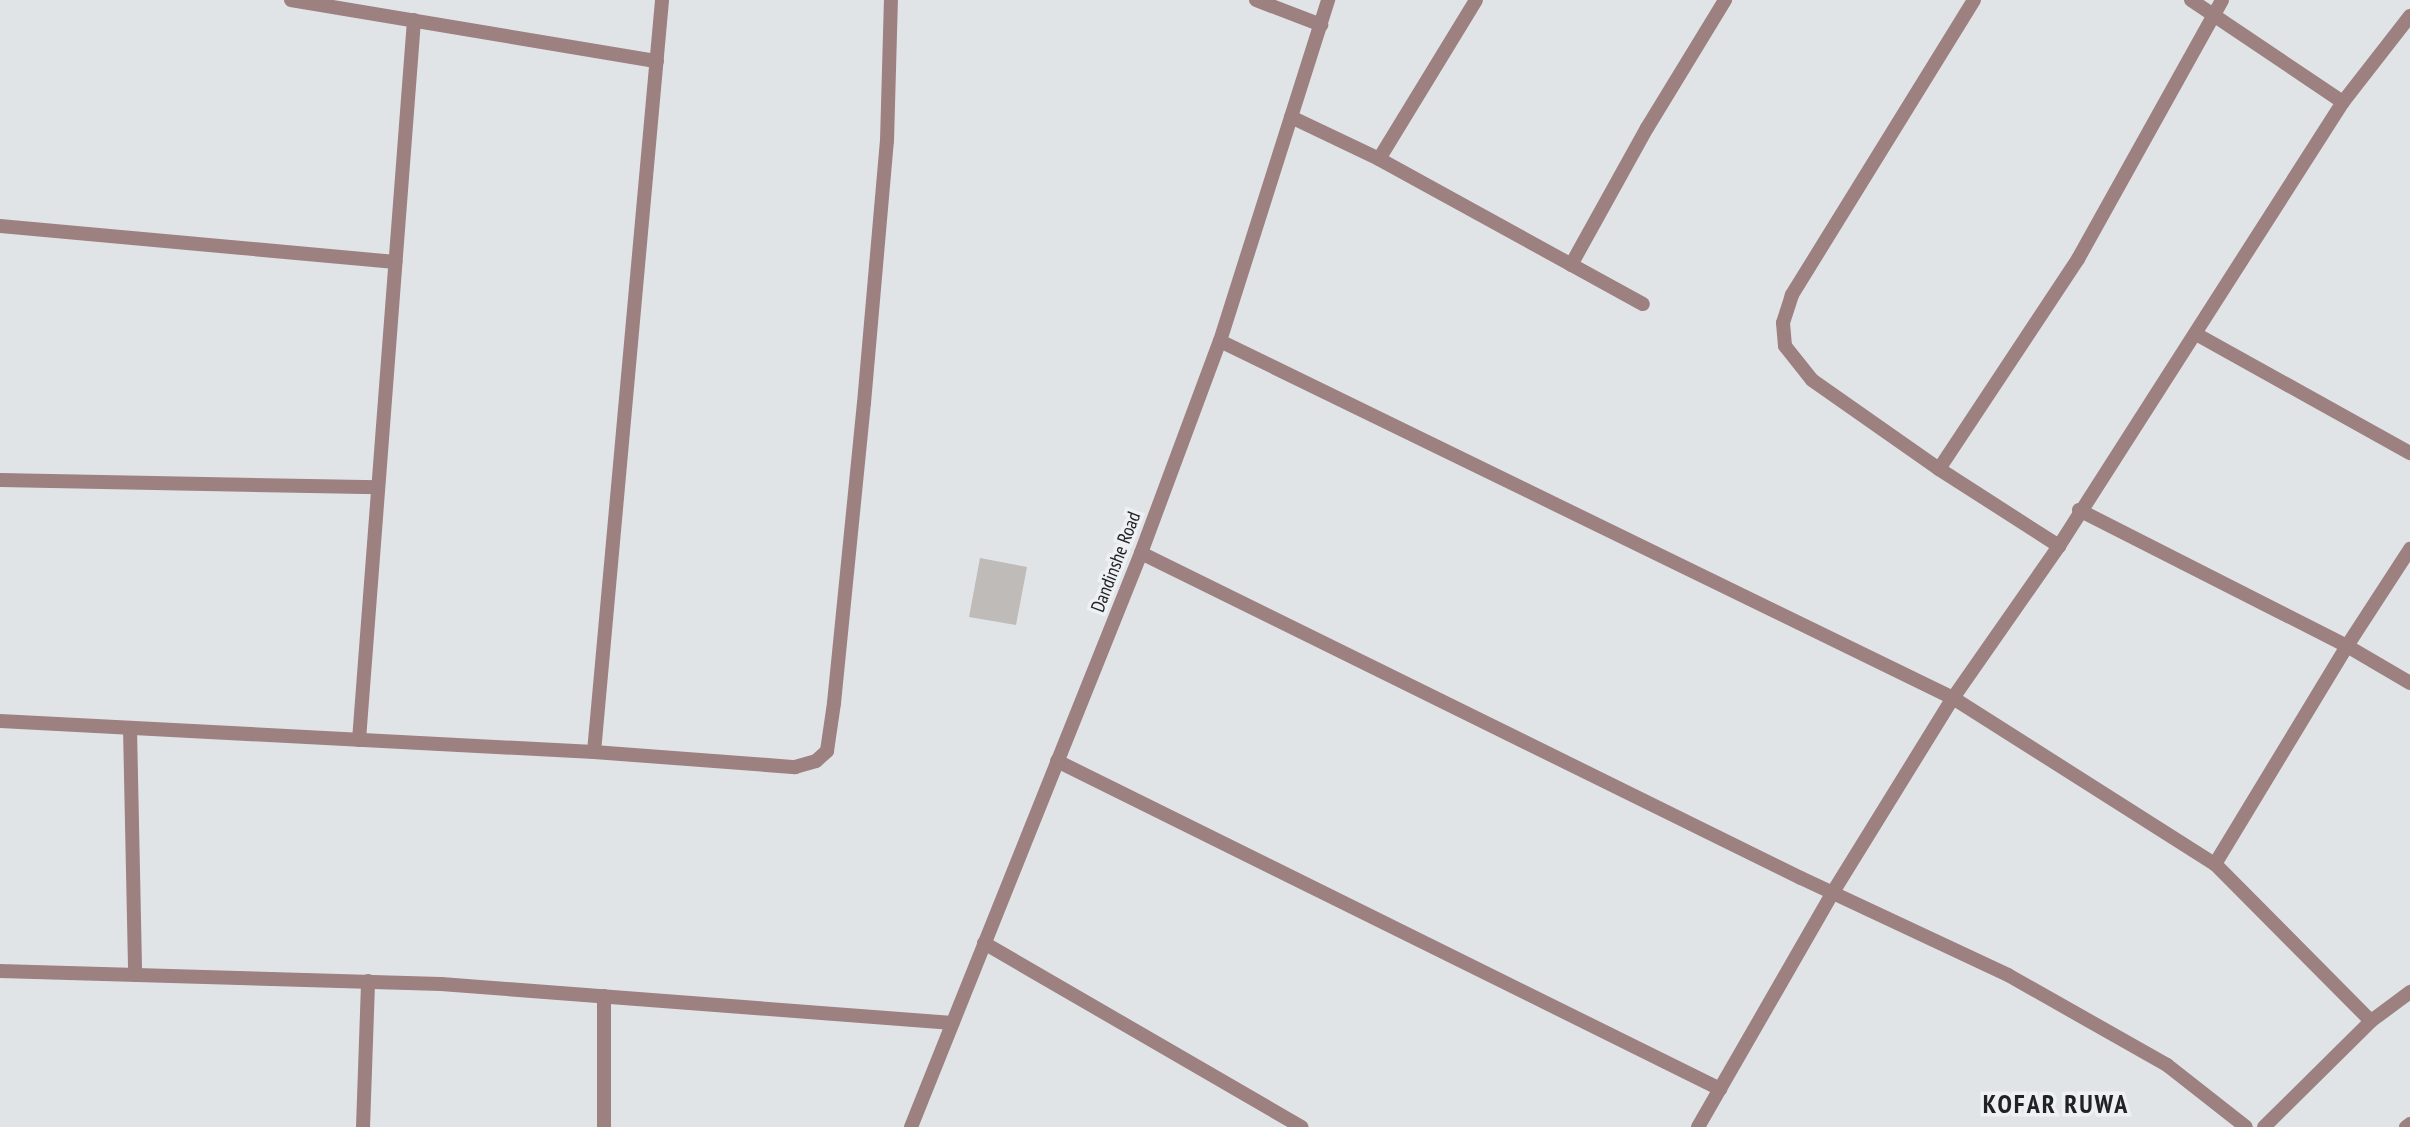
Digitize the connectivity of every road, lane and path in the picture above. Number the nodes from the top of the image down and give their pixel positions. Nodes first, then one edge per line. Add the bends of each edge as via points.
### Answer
1 (291, 0) edge
2 (662, 0) edge
3 (891, 0) edge
4 (1255, 0) edge
5 (1328, 0) edge
6 (1476, 0) edge
7 (1725, 0) edge
8 (1975, 0) edge
9 (2191, 0) edge
10 (2222, 0) edge
11 (2213, 16) junction
12 (2410, 16) edge
13 (414, 20) junction
14 (1321, 25) junction
15 (657, 61) junction
16 (2343, 102) junction
17 (1291, 117) junction
18 (1379, 159) junction
19 (0, 226) edge
20 (395, 262) junction
21 (1571, 265) junction
22 (1643, 304) dead end
23 (2196, 334) junction
24 (1220, 341) junction
25 (2410, 453) edge
26 (1939, 469) junction
27 (0, 480) edge
28 (378, 487) junction
29 (2079, 510) junction
30 (2059, 546) junction
31 (2410, 549) edge
32 (1141, 553) junction
33 (2347, 646) junction
34 (2410, 683) edge
35 (1953, 698) junction
36 (0, 722) edge
37 (130, 728) junction
38 (359, 740) junction
39 (594, 752) junction
40 (1057, 761) junction
41 (2215, 864) junction
42 (1833, 892) junction
43 (984, 943) junction
44 (0, 971) edge
45 (135, 975) junction
46 (368, 981) junction
47 (2410, 992) edge
48 (604, 996) junction
49 (2371, 1021) junction
50 (953, 1023) junction
51 (1720, 1089) junction
52 (2410, 1124) edge
53 (363, 1127) edge
54 (604, 1127) edge
55 (911, 1127) edge
56 (1303, 1127) edge
57 (1698, 1127) edge
58 (2246, 1127) edge
59 (2264, 1127) edge
60 (2406, 1127) edge

1 - 13 street
2 - 15 street
3 - 39 street via 887,141 827,751 816,761 795,767
4 - 14 street
5 - 14 street, Dandinshe Road
6 - 18 street
7 - 21 street
8 - 26 street via 1792,295 1783,323 1785,346 1812,380
9 - 11 street
10 - 11 street
11 - 16 street
11 - 26 street via 2078,259
12 - 16 street
13 - 15 street
13 - 20 street
14 - 17 street, Dandinshe Road
15 - 39 street
16 - 23 street
17 - 18 street
17 - 24 street, Dandinshe Road
18 - 21 street
19 - 20 street
20 - 28 street
21 - 22 street
23 - 25 street
23 - 29 street
24 - 32 street, Dandinshe Road
24 - 35 street
26 - 30 street
27 - 28 street
28 - 38 street
29 - 30 street
29 - 33 street
30 - 35 street
31 - 33 street
32 - 40 street, Dandinshe Road
32 - 42 street
33 - 34 street
33 - 41 street
35 - 41 street
35 - 42 street
36 - 37 street
37 - 38 street
37 - 45 street
38 - 39 street
40 - 43 street, Dandinshe Road
40 - 51 street
41 - 49 street
42 - 51 street
42 - 58 street via 2008,975 2103,1028 2167,1065
43 - 50 street, Dandinshe Road
43 - 56 street
44 - 45 street
45 - 46 street
46 - 48 street
46 - 53 street
47 - 49 street
48 - 50 street
48 - 54 street
49 - 59 street
50 - 55 street, Dandinshe Road
51 - 57 street
52 - 60 street

